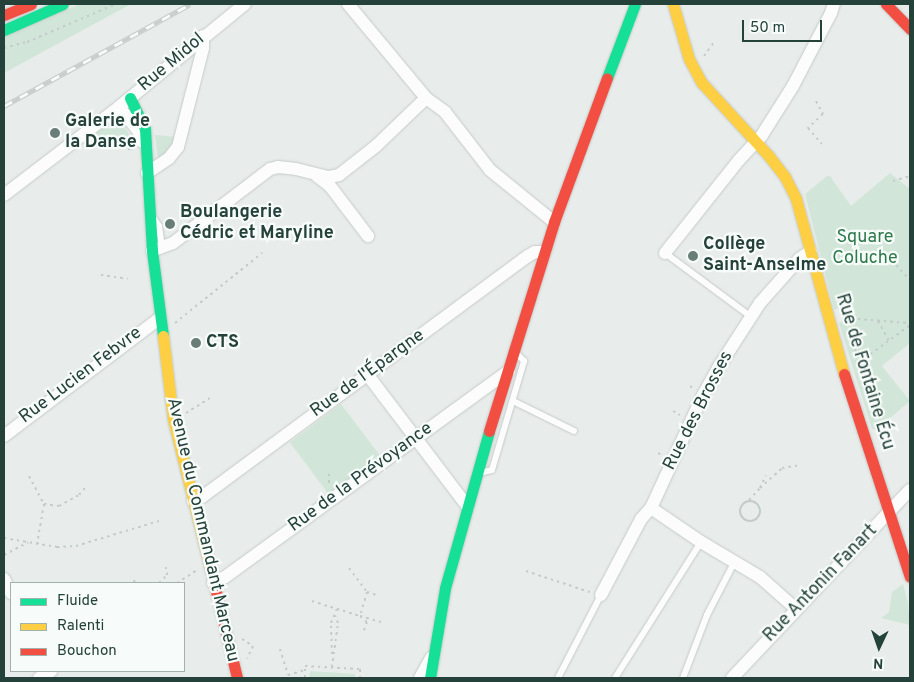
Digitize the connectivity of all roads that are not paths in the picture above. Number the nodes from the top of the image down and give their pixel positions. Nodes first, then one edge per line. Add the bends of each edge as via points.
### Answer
1 (31, 4) edge
2 (63, 4) edge
3 (245, 4) edge
4 (348, 4) edge
5 (635, 4) edge
6 (673, 4) edge
7 (834, 4) edge
8 (886, 4) edge
9 (4, 15) edge
10 (910, 29) edge
11 (4, 30) edge
12 (203, 36) junction
13 (130, 98) junction
14 (426, 98) junction
15 (119, 107) junction
16 (756, 142) junction
17 (141, 153) junction
18 (148, 173) junction
19 (317, 176) junction
20 (4, 195) edge
21 (554, 222) junction
22 (368, 236) dead end
23 (157, 249) junction
24 (811, 251) junction
25 (545, 252) junction
26 (665, 253) joint
27 (750, 316) junction
28 (161, 324) junction
29 (514, 351) junction
30 (509, 371) junction
31 (366, 374) junction
32 (513, 401) junction
33 (574, 431) dead end
34 (4, 436) edge
35 (416, 438) junction
36 (477, 474) junction
37 (910, 490) edge
38 (193, 501) junction
39 (468, 507) junction
40 (651, 508) junction
41 (890, 510) junction
42 (701, 542) junction
43 (735, 561) junction
44 (910, 577) edge
45 (4, 579) edge
46 (213, 583) junction
47 (10, 591) edge
48 (601, 596) joint
49 (796, 609) junction
50 (432, 656) junction
51 (237, 678) edge
52 (420, 678) edge
53 (430, 678) edge
54 (558, 678) edge
55 (615, 678) edge
56 (683, 678) edge
57 (732, 678) edge

1 - 9 street
2 - 11 street
3 - 12 street, Rue Midol
4 - 14 street
5 - 21 street
6 - 16 street, Rue de Fontaine Écu via 694,70 711,95
7 - 16 street via 793,86
8 - 10 street
12 - 13 street, Rue Midol
12 - 18 street via 203,48 178,147
13 - 15 street, Rue Midol
13 - 17 street, Avenue du Commandant Marceau via 143,121
14 - 19 street via 376,146 339,175
14 - 21 street via 445,112 490,170
15 - 17 street, Avenue du Commandant Marceau via 139,132
15 - 20 street, Rue Midol
16 - 24 street, Rue de Fontaine Écu via 785,177 796,199
16 - 26 street
17 - 18 street, Avenue du Commandant Marceau
18 - 23 street, Avenue du Commandant Marceau via 148,212
19 - 22 street via 330,186
19 - 23 street via 296,169 270,169 190,230
21 - 25 street
23 - 28 street, Avenue du Commandant Marceau
24 - 27 street, Rue des Brosses via 799,259
24 - 41 street, Rue de Fontaine Écu via 834,342
25 - 29 street
25 - 31 street, Rue de l'Épargne via 528,256
26 - 27 lane
27 - 40 street, Rue des Brosses via 702,397
28 - 34 street, Rue Lucien Febvre
28 - 38 street, Avenue du Commandant Marceau via 173,419
29 - 30 street
29 - 32 lane via 524,361
30 - 35 street, Rue de la Prévoyance
30 - 36 street
31 - 35 street
31 - 38 street, Rue de l'Épargne
32 - 33 lane
32 - 36 lane via 492,470
35 - 39 street
35 - 46 street, Rue de la Prévoyance
36 - 39 street
37 - 41 street, Rue Antonin Fanart
38 - 46 street, Avenue du Commandant Marceau
39 - 50 street via 445,588
40 - 42 street
40 - 48 street, Rue des Brosses
41 - 44 street, Rue de Fontaine Écu
41 - 49 street, Rue Antonin Fanart
42 - 43 street
42 - 55 lane
43 - 49 street via 760,577
43 - 56 lane via 707,615
45 - 47 street
46 - 51 street, Avenue du Commandant Marceau
48 - 54 lane, Rue des Brosses
49 - 57 street, Rue Antonin Fanart
50 - 52 street
50 - 53 street

